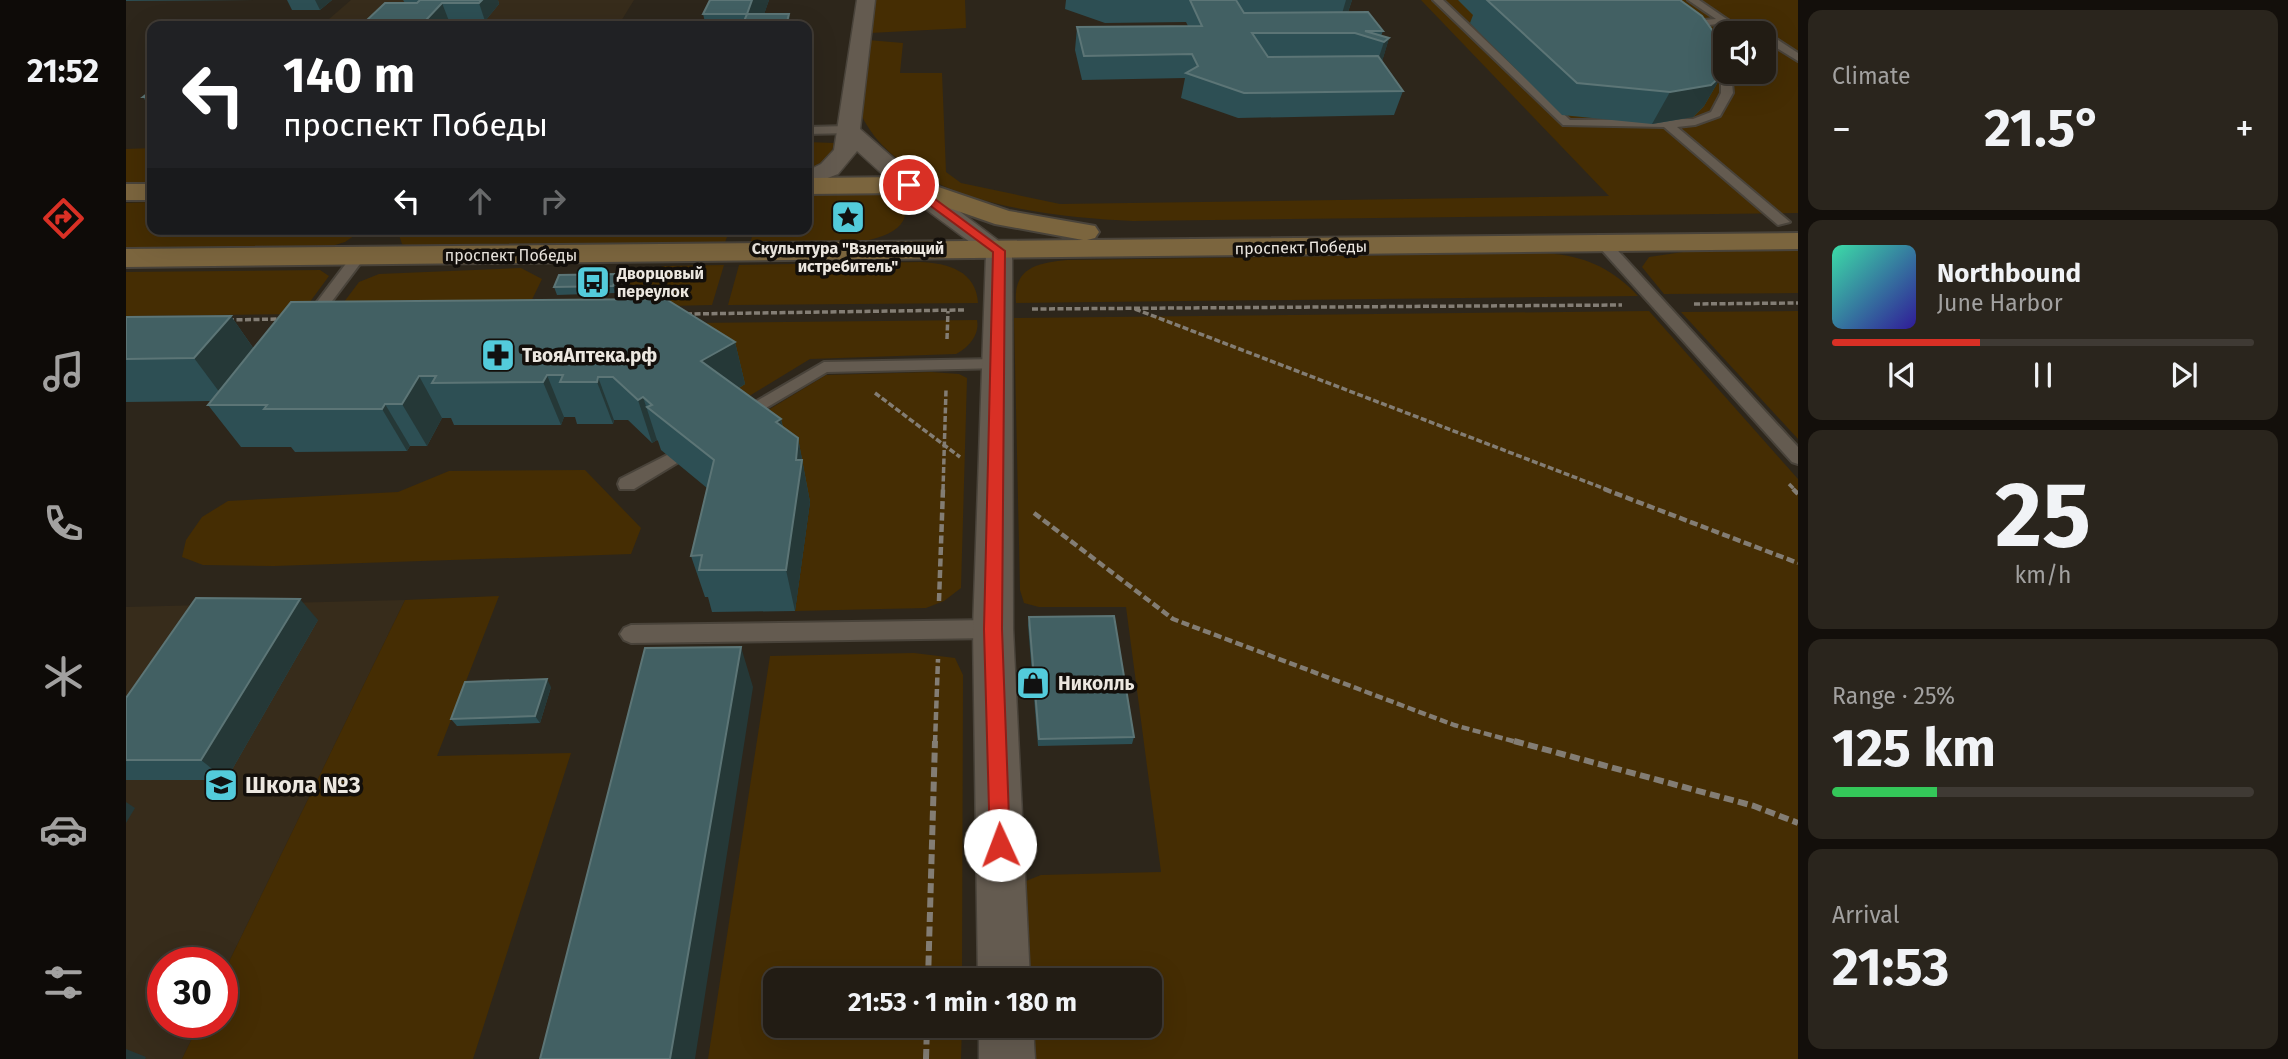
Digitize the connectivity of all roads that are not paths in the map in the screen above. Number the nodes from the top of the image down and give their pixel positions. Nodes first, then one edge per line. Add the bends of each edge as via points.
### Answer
1 (866, 0) edge
2 (1438, 0) edge
3 (1693, 0) edge
4 (1710, 39) edge
5 (1776, 43) edge
6 (1798, 58) edge
7 (1727, 84) edge
8 (1667, 124) junction
9 (848, 130) junction
10 (812, 131) edge
11 (812, 178) edge
12 (812, 186) edge
13 (918, 191) junction
14 (126, 192) edge
15 (147, 192) edge
16 (1793, 228) edge
17 (1085, 232) junction
18 (1596, 234) junction
19 (375, 235) edge
20 (999, 251) junction
21 (897, 252) junction
22 (359, 256) junction
23 (126, 258) edge
24 (296, 339) edge
25 (997, 364) junction
26 (734, 420) edge
27 (1798, 458) edge
28 (671, 459) edge
29 (628, 484) dead end
30 (993, 629) junction
31 (631, 634) dead end
32 (1004, 968) edge
33 (1006, 1038) edge
34 (1007, 1059) edge

1 - 9 street
2 - 8 lane via 1567,123
3 - 4 lane via 1726,22 1694,23
5 - 6 lane
7 - 8 lane via 1716,114 1695,122
8 - 16 lane
9 - 10 lane
9 - 11 street via 846,150 837,165
9 - 13 street
12 - 13 main road, проспект Победы
13 - 17 main road, проспект Победы via 1004,218
13 - 20 street
13 - 21 main road via 933,225 920,242
14 - 15 main road
16 - 18 main road, проспект Победы
17 - 18 main road, проспект Победы
17 - 20 main road, проспект Победы via 1034,237
18 - 20 main road, проспект Победы
18 - 27 lane
19 - 22 main road
20 - 21 main road, проспект Победы
20 - 25 street
21 - 22 main road, проспект Победы
22 - 23 main road, проспект Победы
22 - 24 lane
25 - 26 lane via 824,367
25 - 30 street
28 - 29 lane
30 - 31 lane
30 - 32 street
33 - 34 street

